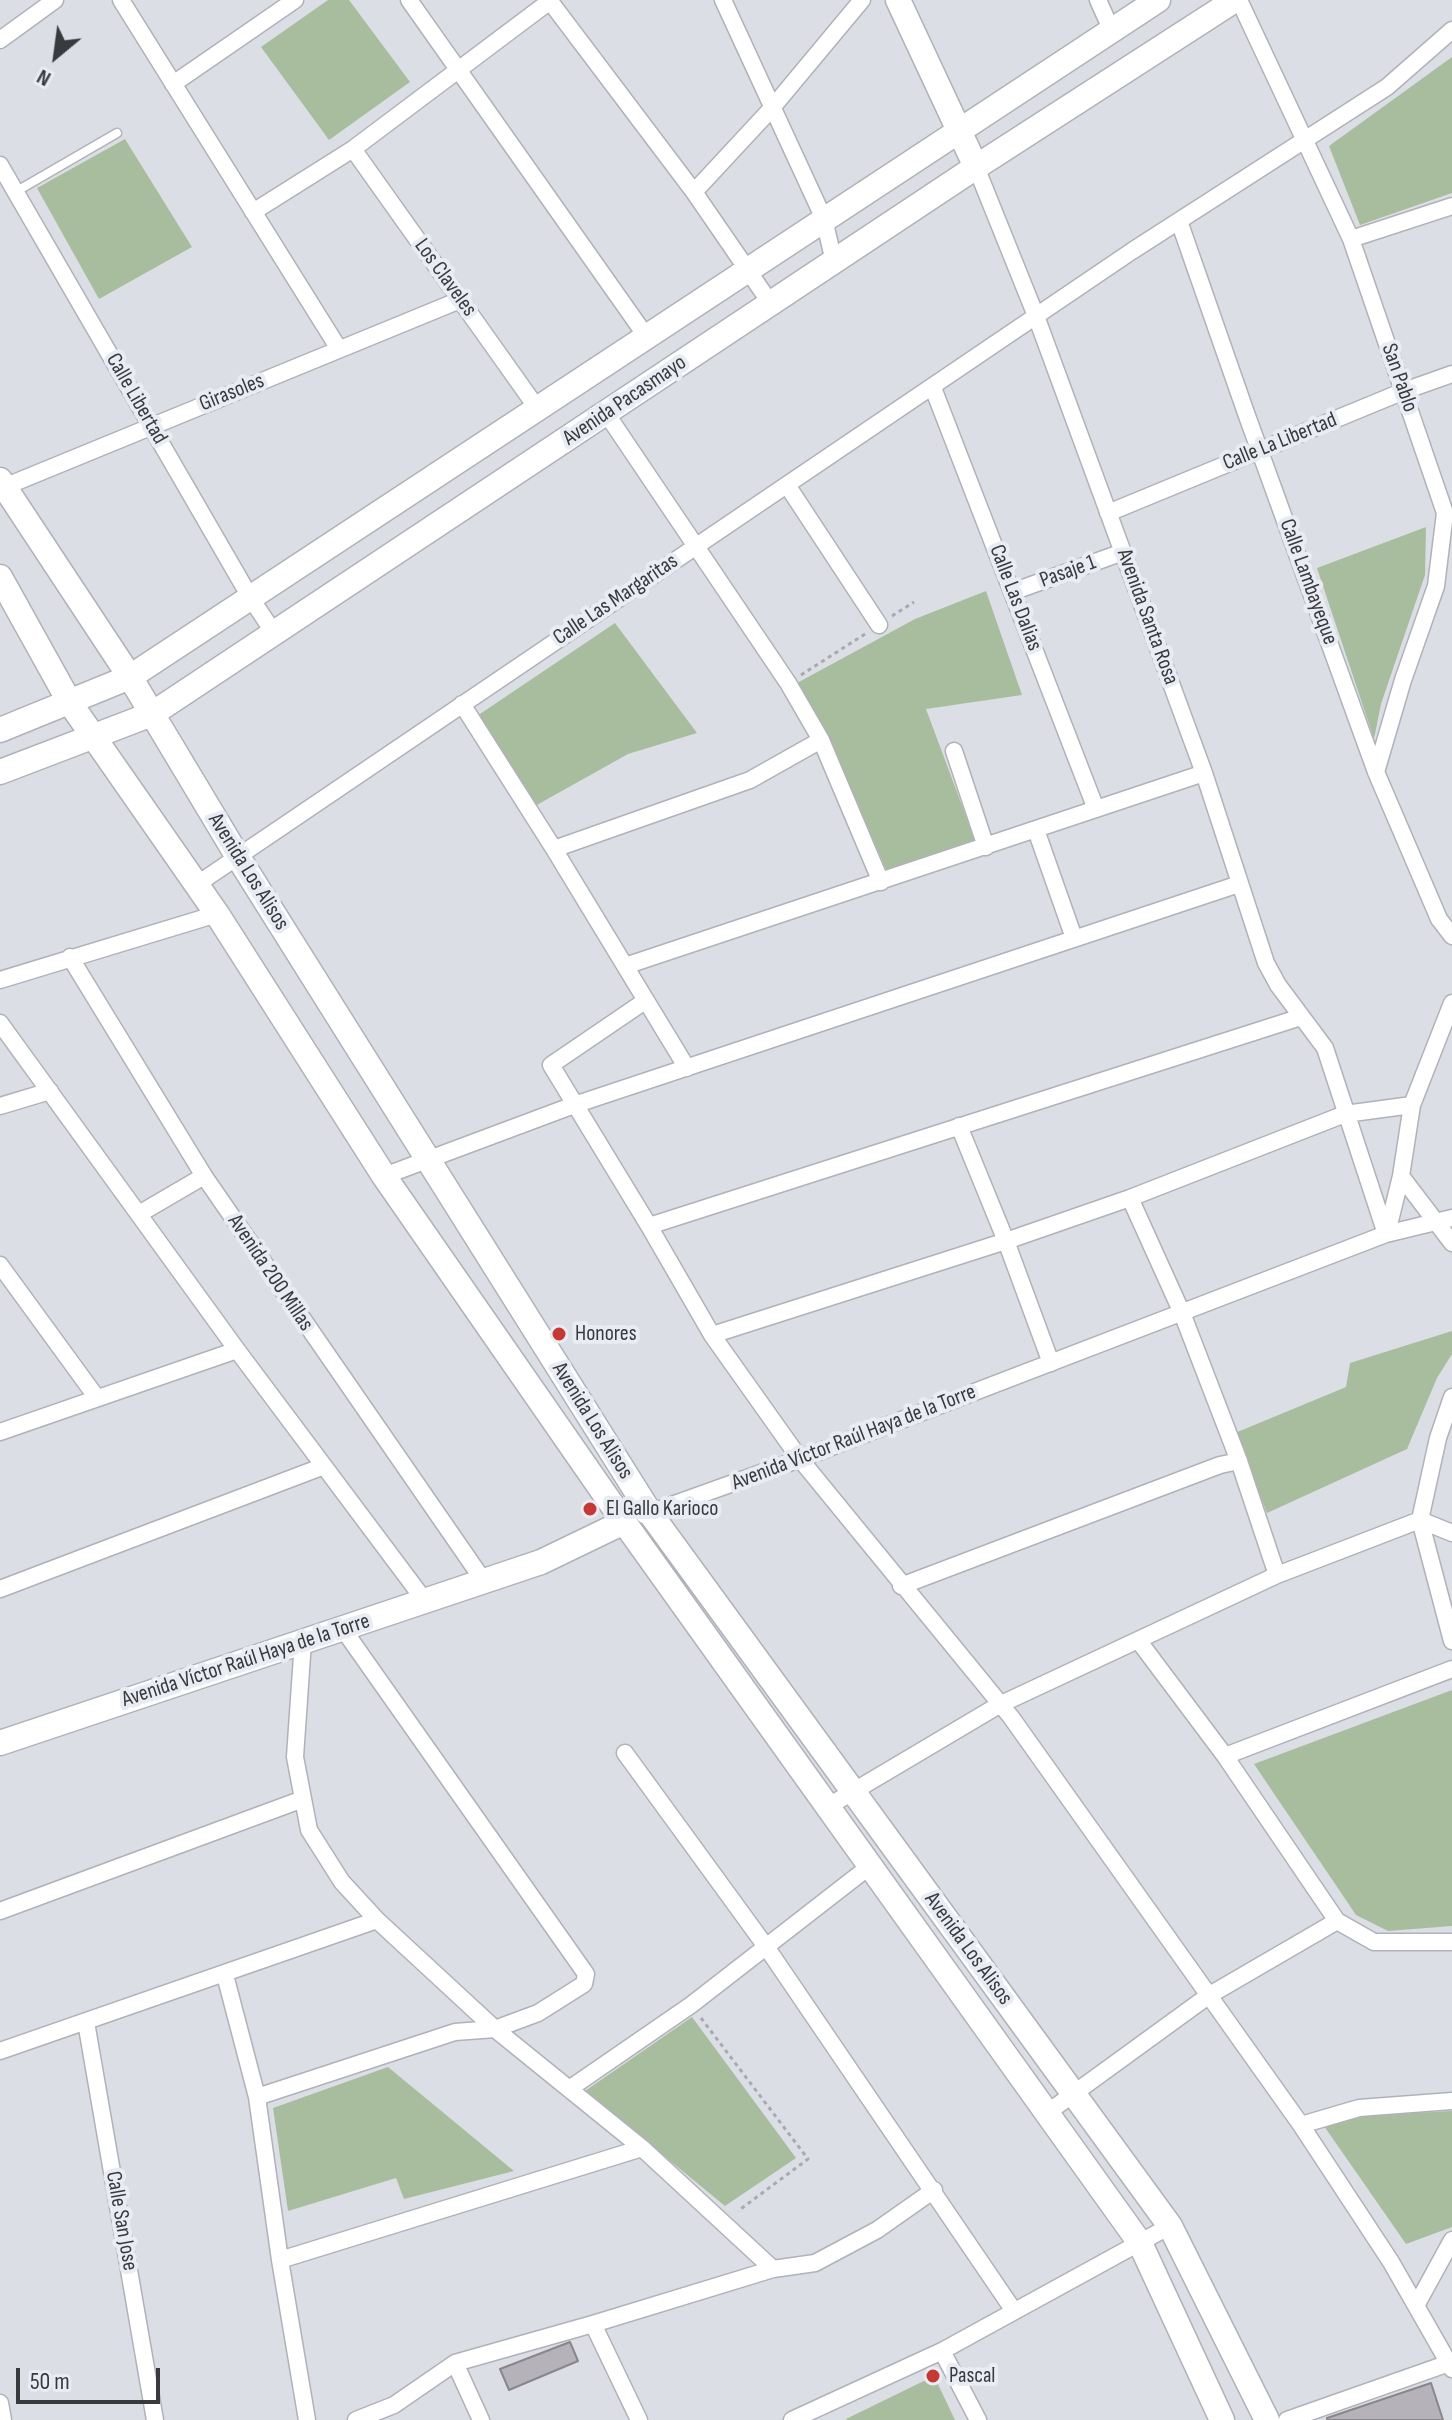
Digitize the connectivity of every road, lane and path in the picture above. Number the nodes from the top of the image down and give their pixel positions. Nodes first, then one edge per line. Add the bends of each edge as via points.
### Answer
1 (55, 0) edge
2 (121, 0) edge
3 (295, 0) edge
4 (409, 0) edge
5 (723, 0) edge
6 (862, 0) edge
7 (898, 0) edge
8 (1098, 0) edge
9 (1158, 0) edge
10 (1237, 0) edge
11 (549, 1) edge
12 (1111, 29) junction
13 (1452, 30) edge
14 (0, 40) edge
15 (458, 69) junction
16 (173, 84) junction
17 (772, 108) junction
18 (960, 129) junction
19 (117, 133) dead end
20 (1305, 138) junction
21 (353, 149) junction
22 (0, 165) edge
23 (976, 167) junction
24 (17, 191) junction
25 (694, 192) junction
26 (1452, 206) edge
27 (253, 212) junction
28 (824, 219) junction
29 (1179, 221) junction
30 (1351, 239) junction
31 (834, 262) junction
32 (746, 270) junction
33 (460, 300) junction
34 (771, 304) junction
35 (1036, 316) junction
36 (646, 336) junction
37 (339, 349) junction
38 (1452, 374) edge
39 (933, 388) junction
40 (1404, 391) junction
41 (537, 408) junction
42 (606, 413) junction
43 (152, 426) junction
44 (1260, 451) junction
45 (2, 483) edge
46 (787, 485) junction
47 (1448, 511) edge
48 (1108, 513) junction
49 (695, 546) junction
50 (1123, 552) junction
51 (0, 577) edge
52 (1012, 592) junction
53 (250, 597) junction
54 (914, 602) dead end
55 (879, 625) junction
56 (274, 633) junction
57 (130, 677) junction
58 (788, 683) junction
59 (70, 703) junction
60 (462, 704) junction
61 (152, 714) junction
62 (0, 730) edge
63 (93, 737) junction
64 (821, 740) junction
65 (954, 751) dead end
66 (0, 772) edge
67 (1376, 772) junction
68 (1204, 773) junction
69 (1096, 809) junction
70 (1036, 830) junction
71 (986, 847) junction
72 (554, 849) junction
73 (238, 857) junction
74 (881, 882) junction
75 (1239, 884) junction
76 (196, 885) junction
77 (217, 914) junction
78 (1452, 936) edge
79 (1074, 938) junction
80 (70, 957) junction
81 (625, 966) junction
82 (0, 980) edge
83 (645, 1001) junction
84 (1452, 1003) edge
85 (1301, 1017) junction
86 (0, 1023) edge
87 (687, 1068) junction
88 (50, 1091) junction
89 (574, 1105) junction
90 (1412, 1105) junction
91 (0, 1106) edge
92 (1345, 1114) junction
93 (959, 1126) junction
94 (428, 1160) junction
95 (204, 1176) junction
96 (384, 1176) junction
97 (1401, 1176) junction
98 (1130, 1198) junction
99 (139, 1214) junction
100 (1452, 1218) edge
101 (1434, 1222) junction
102 (649, 1226) junction
103 (1386, 1234) junction
104 (1006, 1241) junction
105 (1452, 1243) edge
106 (0, 1265) edge
107 (1182, 1313) junction
108 (712, 1335) junction
109 (237, 1350) junction
110 (1051, 1363) junction
111 (1452, 1397) edge
112 (97, 1398) junction
113 (0, 1432) edge
114 (800, 1459) junction
115 (1239, 1461) junction
116 (324, 1466) junction
117 (650, 1513) junction
118 (1420, 1520) junction
119 (624, 1522) junction
120 (1452, 1533) edge
121 (1277, 1575) junction
122 (483, 1580) junction
123 (901, 1586) junction
124 (0, 1589) edge
125 (425, 1601) junction
126 (343, 1629) junction
127 (1138, 1640) junction
128 (303, 1641) junction
129 (1452, 1641) edge
130 (1452, 1669) edge
131 (999, 1705) junction
132 (0, 1743) edge
133 (625, 1753) dead end
134 (1225, 1756) junction
135 (853, 1791) junction
136 (303, 1799) junction
137 (827, 1807) junction
138 (870, 1866) junction
139 (0, 1911) edge
140 (377, 1920) junction
141 (1337, 1921) junction
142 (1452, 1942) edge
143 (767, 1948) junction
144 (225, 1975) junction
145 (1208, 1996) junction
146 (691, 2005) junction
147 (86, 2022) junction
148 (495, 2029) junction
149 (0, 2051) edge
150 (569, 2089) junction
151 (1075, 2095) junction
152 (257, 2097) junction
153 (1452, 2101) edge
154 (1047, 2113) junction
155 (1301, 2125) junction
156 (642, 2148) junction
157 (934, 2190) junction
158 (722, 2222) junction
159 (1170, 2226) junction
160 (1452, 2240) edge
161 (1140, 2243) junction
162 (280, 2260) junction
163 (773, 2269) junction
164 (1417, 2304) junction
165 (1014, 2311) junction
166 (593, 2324) junction
167 (942, 2351) junction
168 (455, 2363) junction
169 (1451, 2365) edge
170 (0, 2403) edge
171 (798, 2419) edge
172 (3, 2420) edge
173 (155, 2420) edge
174 (307, 2420) edge
175 (356, 2420) edge
176 (481, 2420) edge
177 (639, 2420) edge
178 (978, 2420) edge
179 (1222, 2420) edge
180 (1267, 2420) edge
181 (1287, 2420) edge

1 - 14 street
2 - 16 street
3 - 16 street
4 - 15 street
5 - 17 street
6 - 17 street
7 - 18 street, Avenida Santa Rosa
8 - 12 street
9 - 12 street, Avenida Pacasmayo
10 - 20 street, San Pablo
10 - 23 street, Avenida Pacasmayo
11 - 15 street
11 - 25 street
12 - 18 street, Avenida Pacasmayo
13 - 20 street, Calle Las Margaritas via 1387,87
15 - 21 street
15 - 36 street
16 - 27 street
17 - 25 street
17 - 28 street
18 - 23 street, Avenida Santa Rosa
18 - 28 street, Avenida Pacasmayo
19 - 24 lane
20 - 29 street, Calle Las Margaritas
20 - 30 street, San Pablo
21 - 27 street
21 - 33 street, Los Claveles
22 - 24 street, Calle Libertad
23 - 31 street, Avenida Pacasmayo
23 - 35 street, Avenida Santa Rosa
24 - 43 street, Calle Libertad
25 - 32 street
26 - 30 street
27 - 37 street
28 - 31 street
28 - 32 street, Avenida Pacasmayo
29 - 35 street, Calle Las Margaritas
29 - 44 street, Calle Lambayeque
30 - 40 street, San Pablo
31 - 34 street, Avenida Pacasmayo
32 - 34 street
32 - 36 street, Avenida Pacasmayo
33 - 37 street, Girasoles
33 - 41 street, Los Claveles
34 - 42 street, Avenida Pacasmayo
35 - 39 street, Calle Las Margaritas
35 - 48 street, Avenida Santa Rosa
36 - 41 street, Avenida Pacasmayo
37 - 43 street, Girasoles
38 - 40 street, Calle La Libertad
39 - 46 street, Calle Las Margaritas
39 - 52 street, Calle Las Dalias
40 - 44 street, Calle La Libertad
40 - 47 street, San Pablo
41 - 53 street, Avenida Pacasmayo
42 - 49 street
42 - 56 street, Avenida Pacasmayo
43 - 45 street, Girasoles
43 - 53 street, Calle Libertad
44 - 48 street, Calle La Libertad
44 - 67 street, Calle Lambayeque
45 - 57 street, Avenida Los Alisos
46 - 49 street, Calle Las Margaritas
46 - 55 street
47 - 67 street, San Pablo via 1436,586
48 - 50 street, Avenida Santa Rosa
49 - 58 street
49 - 60 street, Calle Las Margaritas
50 - 52 street, Pasaje 1
50 - 68 street, Avenida Santa Rosa
51 - 59 street, Avenida Los Alisos
52 - 69 street, Calle Las Dalias
53 - 56 street, Calle Libertad
53 - 57 street, Avenida Pacasmayo
54 - 55 path
55 - 58 path
56 - 61 street, Avenida Pacasmayo
57 - 59 street, Avenida Pacasmayo
57 - 61 street, Avenida Los Alisos
58 - 64 street
59 - 62 street, Avenida Pacasmayo
59 - 63 street, Avenida Los Alisos
60 - 72 street
60 - 73 street, Calle Las Margaritas
61 - 63 street, Avenida Pacasmayo
61 - 73 street, Avenida Los Alisos
63 - 66 street, Avenida Pacasmayo
63 - 76 street, Avenida Los Alisos
64 - 72 street via 750,780
64 - 74 street
65 - 71 street
67 - 78 street, Calle Lambayeque via 1439,919
68 - 69 street
68 - 75 street, Avenida Santa Rosa
69 - 70 street
70 - 71 street
70 - 79 street
71 - 74 street
72 - 81 street
73 - 76 street, Calle Las Margaritas
73 - 94 street, Avenida Los Alisos
74 - 81 street
75 - 79 street
75 - 85 street, Avenida Santa Rosa via 1266,963
76 - 77 street, Avenida Los Alisos
77 - 80 street
77 - 96 street, Avenida Los Alisos
79 - 87 street
80 - 82 street
80 - 95 street, Avenida 200 Millas
81 - 83 street
83 - 87 street
83 - 89 street via 551,1065
84 - 90 street
85 - 92 street, Avenida Santa Rosa via 1325,1048
85 - 93 street
86 - 88 street
87 - 89 street
88 - 91 street
88 - 99 street
89 - 94 street
89 - 102 street
90 - 92 street
90 - 97 street
92 - 98 street
92 - 103 street, Avenida Santa Rosa
93 - 102 street
93 - 104 street
94 - 96 street
94 - 117 street, Avenida Los Alisos
95 - 99 street
95 - 122 street, Avenida 200 Millas
96 - 119 street, Avenida Los Alisos
97 - 101 street
97 - 103 street
98 - 104 street
98 - 107 street
99 - 109 street
100 - 101 street, Avenida Víctor Raúl Haya de la Torre
101 - 103 street, Avenida Víctor Raúl Haya de la Torre
101 - 105 street
102 - 108 street
103 - 107 street, Avenida Víctor Raúl Haya de la Torre
104 - 108 street
104 - 110 street
106 - 112 street
107 - 110 street, Avenida Víctor Raúl Haya de la Torre
107 - 115 street
108 - 114 street
109 - 112 street
109 - 116 street
110 - 114 street, Avenida Víctor Raúl Haya de la Torre
111 - 118 street
112 - 113 street
114 - 117 street, Avenida Víctor Raúl Haya de la Torre
114 - 123 street
115 - 121 street
115 - 123 street
116 - 124 street
116 - 125 street
117 - 119 street, Avenida Víctor Raúl Haya de la Torre
117 - 135 street, Avenida Los Alisos
118 - 120 street
118 - 121 street
118 - 129 street
119 - 122 street, Avenida Víctor Raúl Haya de la Torre via 541,1562
119 - 137 street, Avenida Los Alisos
121 - 127 street
122 - 125 street, Avenida Víctor Raúl Haya de la Torre
123 - 131 street
125 - 126 street, Avenida Víctor Raúl Haya de la Torre
126 - 128 street, Avenida Víctor Raúl Haya de la Torre
126 - 148 street via 586,1974 584,1984 538,2013
127 - 131 street
127 - 134 street
128 - 132 street, Avenida Víctor Raúl Haya de la Torre
128 - 136 street via 295,1757
130 - 134 street
131 - 135 street
131 - 145 street
133 - 143 street
134 - 141 street
135 - 137 street
135 - 151 street, Avenida Los Alisos
136 - 139 street
136 - 140 street via 309,1830 342,1882
137 - 138 street, Avenida Los Alisos
138 - 143 street
138 - 154 street, Avenida Los Alisos
140 - 144 street
140 - 148 street
141 - 142 street via 1374,1942
141 - 145 street
143 - 146 street
143 - 157 street
144 - 147 street
144 - 152 street
145 - 151 street
145 - 155 street
146 - 150 street
146 - 158 path via 808,2159
147 - 149 street
147 - 173 street, Calle San Jose
148 - 150 street
148 - 152 street via 455,2032
150 - 156 street
151 - 154 street
151 - 159 street, Avenida Los Alisos
152 - 162 street
153 - 155 street via 1359,2108
154 - 161 street, Avenida Los Alisos
155 - 164 street
156 - 158 street
156 - 162 street
157 - 163 street via 877,2230 815,2263
157 - 165 street
158 - 163 street
159 - 161 street
159 - 180 street, Avenida Los Alisos
160 - 164 street
161 - 165 street
161 - 179 street, Avenida Los Alisos
162 - 174 street
163 - 166 street
164 - 169 street
165 - 167 street
166 - 168 street
166 - 177 street
167 - 171 street
167 - 178 street
168 - 175 street via 394,2405
168 - 176 street
169 - 181 street
170 - 172 street

